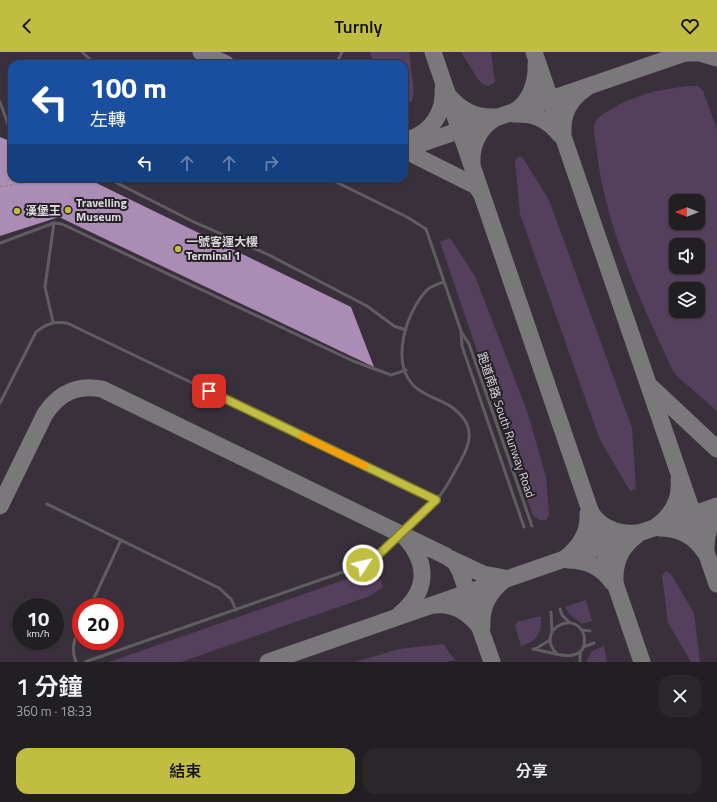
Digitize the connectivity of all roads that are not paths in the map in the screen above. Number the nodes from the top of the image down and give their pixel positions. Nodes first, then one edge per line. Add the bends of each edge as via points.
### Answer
1 (82, 52) edge
2 (91, 60) edge
3 (0, 102) edge
4 (8, 124) edge
5 (115, 182) edge
6 (336, 182) edge
7 (54, 223) junction
8 (0, 243) edge
9 (444, 282) junction
10 (53, 322) junction
11 (406, 330) junction
12 (461, 331) junction
13 (406, 370) junction
14 (0, 403) edge
15 (436, 500) junction
16 (46, 504) dead end
17 (532, 526) dead end
18 (524, 527) dead end
19 (121, 540) junction
20 (94, 598) edge
21 (560, 609) dead end
22 (236, 610) junction
23 (551, 612) dead end
24 (570, 623) junction
25 (582, 630) junction
26 (590, 631) dead end
27 (551, 634) junction
28 (550, 640) junction
29 (594, 643) dead end
30 (583, 647) junction
31 (73, 650) edge
32 (580, 652) junction
33 (557, 654) junction
34 (562, 656) junction
35 (76, 662) edge
36 (85, 662) edge
37 (566, 662) edge
38 (580, 662) edge

1 - 2 lane
3 - 4 lane
5 - 11 lane via 194,222 267,254 367,306 394,326
6 - 9 lane, 跑道南路 South Runway Road via 426,229
7 - 8 lane
7 - 10 lane via 45,287
7 - 13 lane via 62,224 353,362 390,375
9 - 11 lane via 428,288 414,310
9 - 12 lane, 跑道南路 South Runway Road
10 - 14 lane via 45,325 33,337
10 - 15 lane via 67,323
11 - 13 lane via 402,351
12 - 17 lane, 跑道南路 South Runway Road via 469,344
12 - 18 lane, 跑道南路 South Runway Road via 462,346
13 - 15 lane via 416,387 459,413 465,419 469,430 468,447 444,492
15 - 22 lane via 373,560
16 - 19 lane
19 - 20 lane
19 - 22 lane via 219,588 232,599
21 - 24 lane via 565,620
22 - 36 lane
23 - 27 lane
24 - 25 lane
24 - 27 lane via 559,625
25 - 26 lane
25 - 30 lane
27 - 28 lane
28 - 33 lane
28 - 33 lane via 533,650
29 - 30 lane
30 - 32 lane
31 - 35 lane
32 - 34 lane via 572,657
32 - 38 lane
33 - 34 lane
34 - 37 lane

